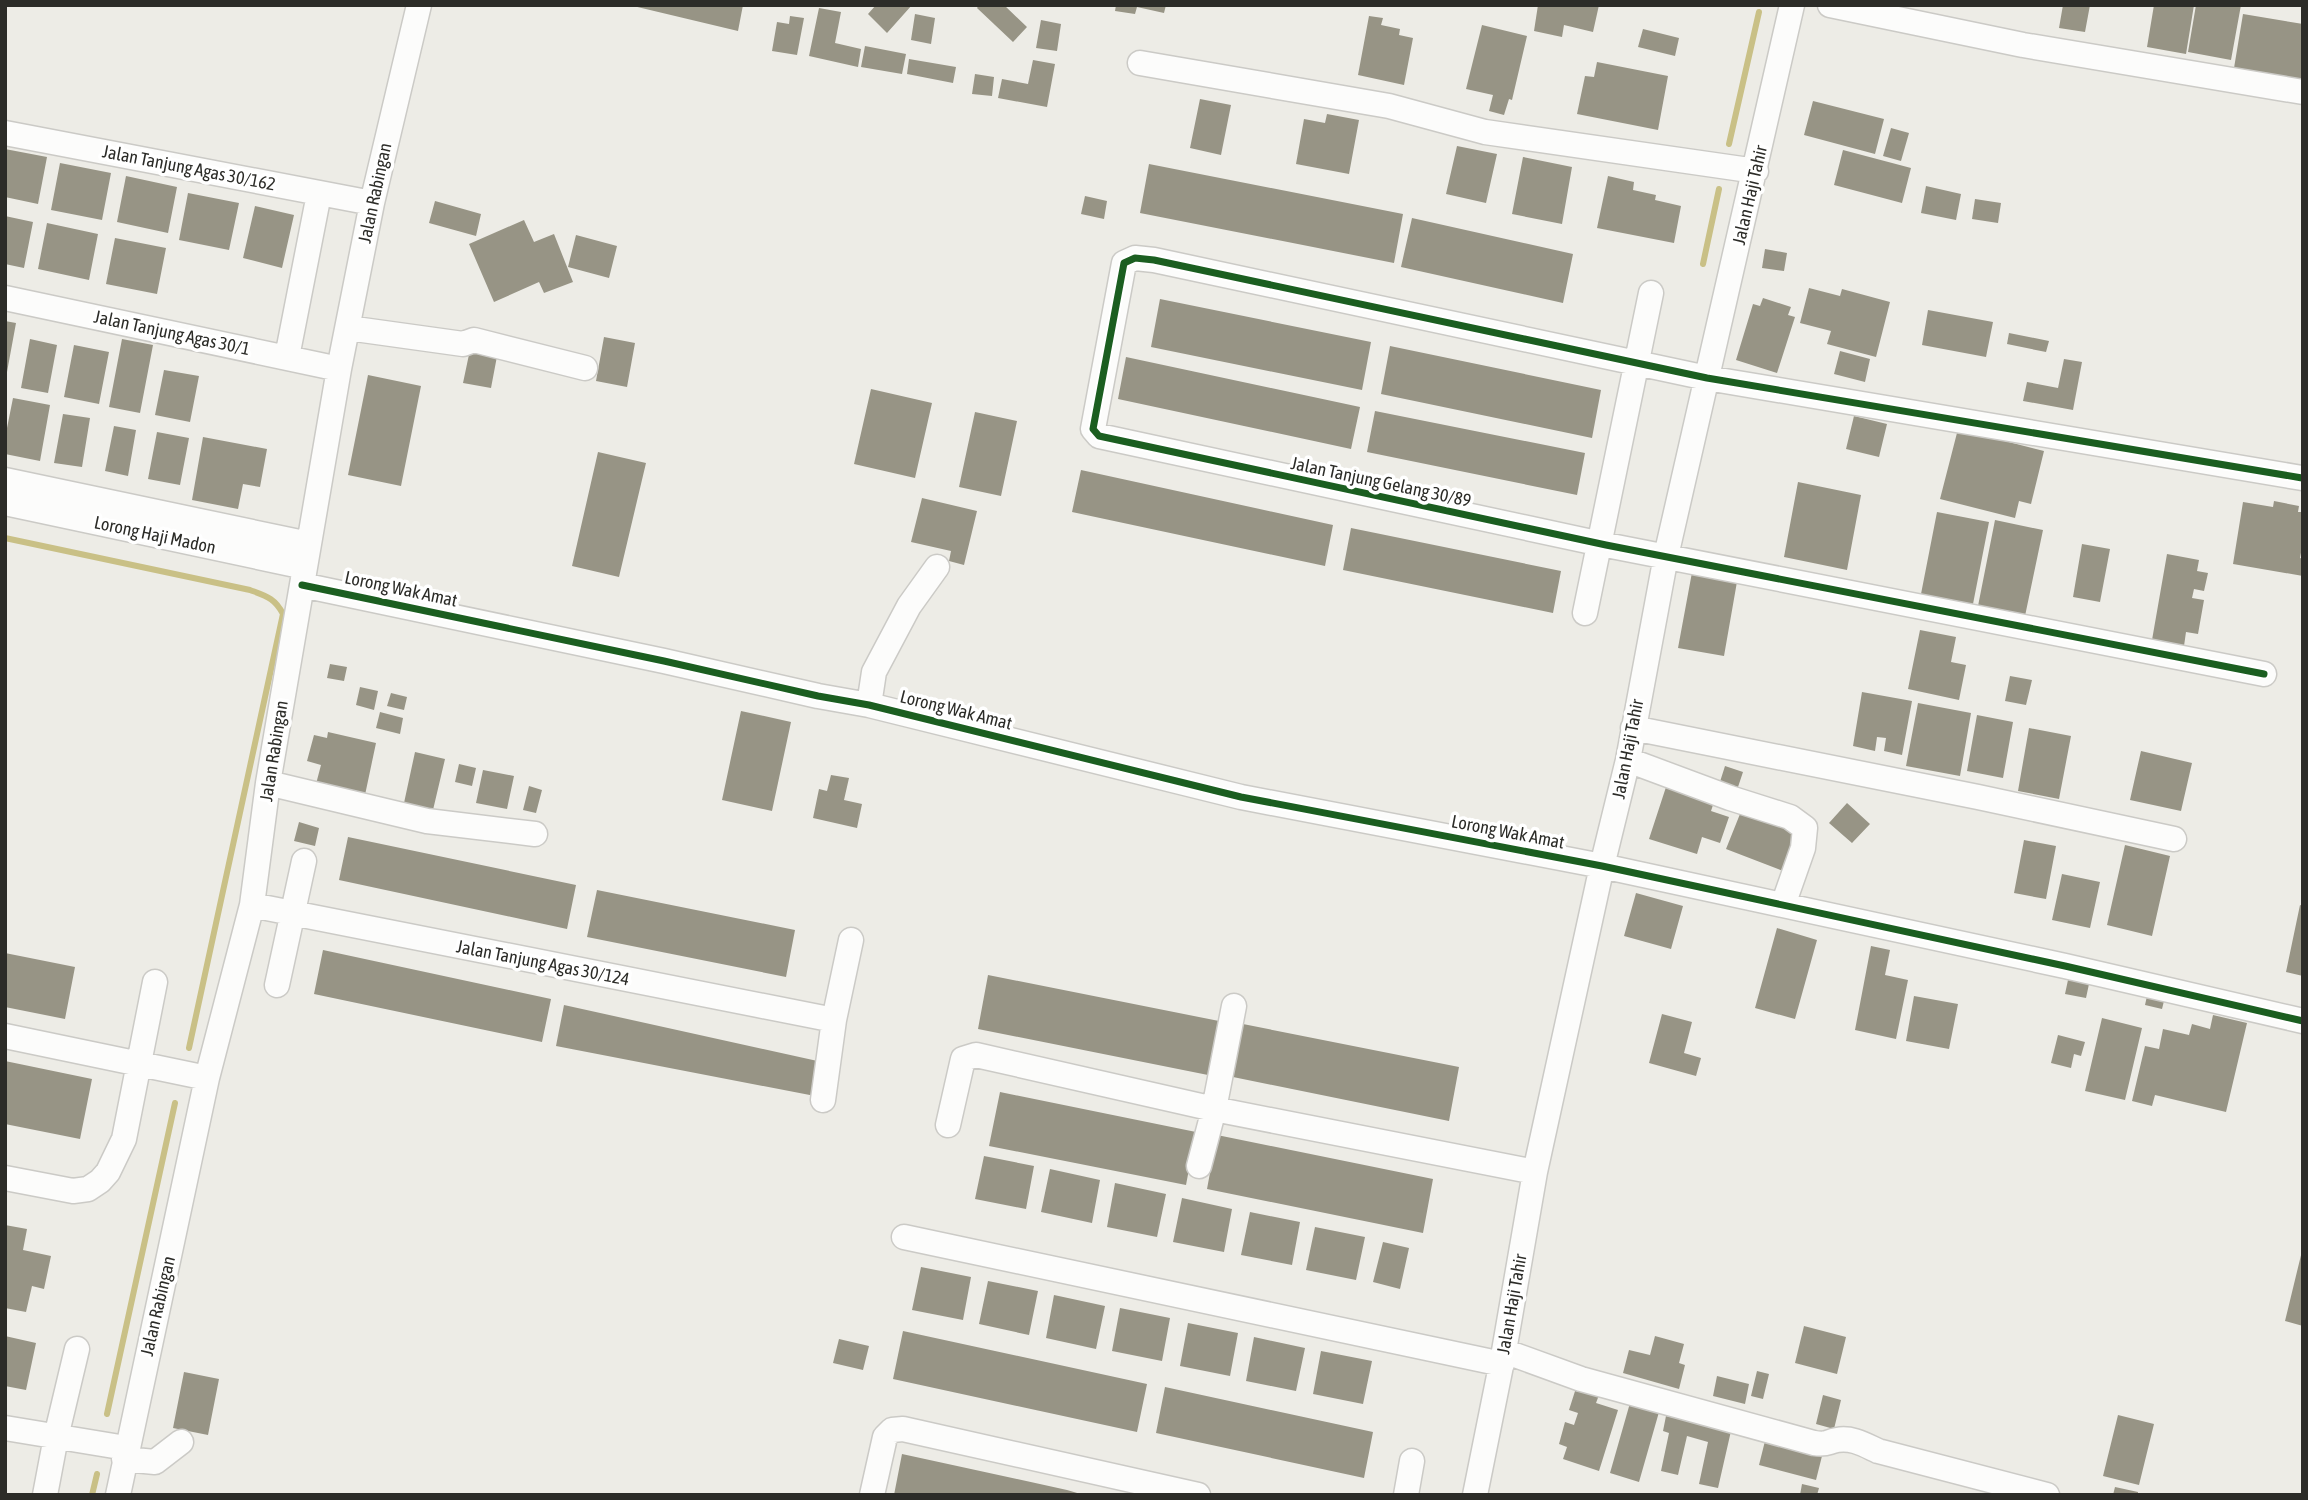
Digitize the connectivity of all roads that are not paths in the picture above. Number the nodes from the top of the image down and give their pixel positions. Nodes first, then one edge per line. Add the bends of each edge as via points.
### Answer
1 (419, 5) edge
2 (1792, 5) edge
3 (1830, 5) edge
4 (1140, 63) dead end
5 (2303, 92) edge
6 (5, 133) edge
7 (1756, 171) junction
8 (319, 194) junction
9 (372, 204) junction
10 (1651, 293) dead end
11 (5, 298) edge
12 (348, 328) junction
13 (287, 357) junction
14 (1635, 363) junction
15 (585, 368) dead end
16 (339, 369) junction
17 (1707, 378) junction
18 (2302, 478) edge
19 (5, 480) edge
20 (5, 503) edge
21 (1600, 544) junction
22 (1666, 556) junction
23 (305, 565) junction
24 (937, 567) dead end
25 (1586, 613) dead end
26 (2264, 674) dead end
27 (869, 705) junction
28 (1633, 728) junction
29 (1628, 760) junction
30 (268, 783) junction
31 (535, 834) dead end
32 (2174, 839) dead end
33 (304, 862) dead end
34 (1602, 866) junction
35 (252, 905) junction
36 (1783, 905) junction
37 (293, 914) junction
38 (851, 940) dead end
39 (155, 982) dead end
40 (277, 985) dead end
41 (1234, 1006) dead end
42 (834, 1020) junction
43 (2303, 1021) edge
44 (5, 1036) edge
45 (139, 1065) junction
46 (207, 1077) junction
47 (824, 1100) dead end
48 (1214, 1109) junction
49 (948, 1125) dead end
50 (1199, 1166) dead end
51 (1535, 1172) junction
52 (5, 1178) edge
53 (904, 1237) dead end
54 (78, 1349) dead end
55 (1503, 1358) junction
56 (5, 1428) edge
57 (56, 1437) junction
58 (181, 1443) dead end
59 (125, 1454) junction
60 (1412, 1461) dead end
61 (45, 1495) edge
62 (118, 1495) edge
63 (872, 1495) edge
64 (1198, 1495) edge
65 (1406, 1495) edge
66 (1475, 1495) edge
67 (2047, 1495) edge

1 - 9 street, Jalan Rabingan
2 - 7 street, Jalan Haji Tahir
3 - 5 street via 2023,45
4 - 7 street via 1390,106 1485,132
6 - 8 street, Jalan Tanjung Agas 30/162
7 - 17 street, Jalan Haji Tahir
8 - 9 street, Jalan Tanjung Agas 30/162
8 - 13 street
9 - 12 street, Jalan Rabingan
10 - 14 street
11 - 13 street, Jalan Tanjung Agas 30/1
12 - 15 street via 463,344 474,340
12 - 16 street, Jalan Rabingan
13 - 16 street, Jalan Tanjung Agas 30/1
14 - 17 street
14 - 21 street
14 - 21 street, Jalan Tanjung Gelang 30/89 via 1154,260 1135,258 1124,263 1093,429 1099,436
16 - 23 street, Jalan Rabingan
17 - 18 street
17 - 22 street, Jalan Haji Tahir
19 - 23 street
20 - 23 street, Lorong Haji Madon
21 - 22 street, Jalan Tanjung Gelang 30/89
21 - 25 street
22 - 26 street, Jalan Tanjung Gelang 30/89
22 - 28 street, Jalan Haji Tahir
23 - 27 street, Lorong Wak Amat via 664,661
23 - 30 street, Jalan Rabingan
24 - 27 street via 874,672
27 - 34 street, Lorong Wak Amat via 1241,797
28 - 29 street, Jalan Haji Tahir
28 - 32 street
29 - 34 street, Jalan Haji Tahir
29 - 36 street via 1790,817 1805,828 1803,848
30 - 31 street via 427,821
30 - 35 street, Jalan Rabingan
33 - 37 street
34 - 36 street, Lorong Wak Amat
34 - 51 street, Jalan Haji Tahir
35 - 37 street, Jalan Tanjung Agas 30/124
35 - 46 street, Jalan Rabingan
36 - 43 street, Lorong Wak Amat
37 - 40 street
37 - 42 street, Jalan Tanjung Agas 30/124
38 - 42 street
39 - 45 street
41 - 48 street
42 - 47 street
44 - 45 street
45 - 46 street
45 - 52 street via 124,1139 100,1181 73,1191
46 - 59 street, Jalan Rabingan
48 - 49 street via 976,1055 963,1059
48 - 50 street
48 - 51 street
51 - 55 street, Jalan Haji Tahir
53 - 55 street
54 - 57 street
55 - 66 street, Jalan Haji Tahir
55 - 67 street via 1814,1443 1853,1440 1878,1451
56 - 57 street
57 - 59 street
57 - 61 street
58 - 59 street via 155,1462
59 - 62 street, Jalan Rabingan
60 - 65 street
63 - 64 street via 885,1437 892,1430 903,1429

